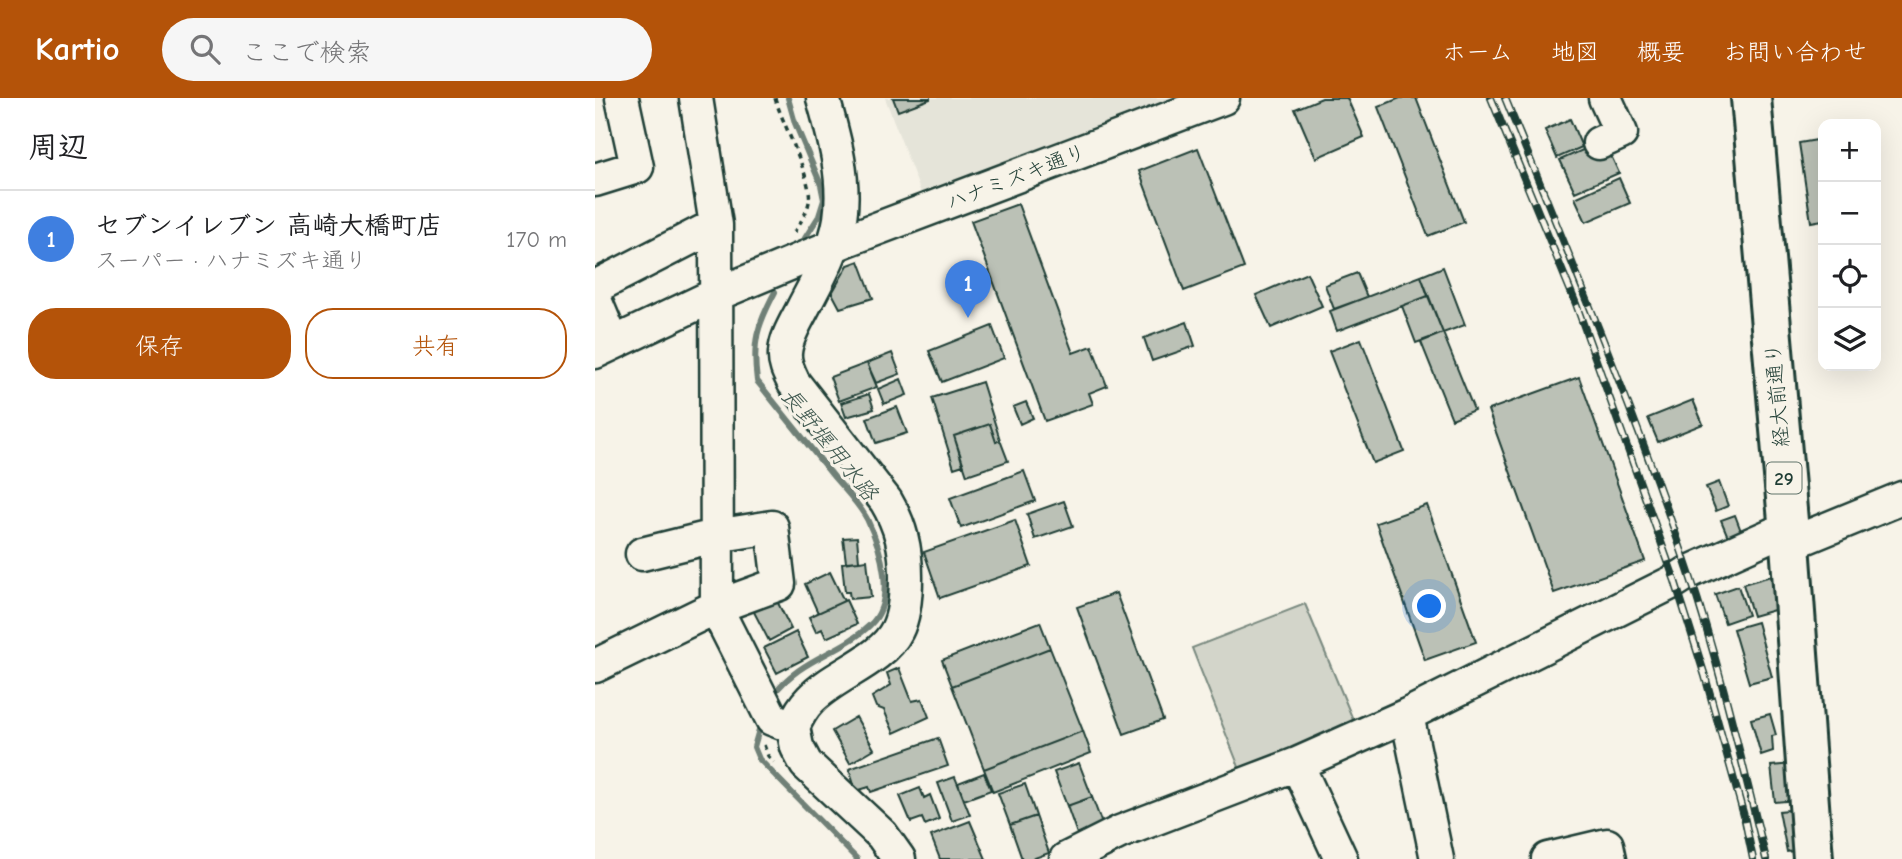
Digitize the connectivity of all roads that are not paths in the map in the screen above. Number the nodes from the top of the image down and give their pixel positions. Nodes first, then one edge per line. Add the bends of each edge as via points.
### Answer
1 (622, 98) edge
2 (696, 98) edge
3 (823, 98) edge
4 (1223, 98) edge
5 (1605, 98) edge
6 (1751, 98) edge
7 (1610, 138) dead end
8 (595, 180) edge
9 (716, 225) junction
10 (804, 252) junction
11 (595, 287) edge
12 (715, 295) junction
13 (595, 300) edge
14 (604, 347) edge
15 (1902, 498) edge
16 (1789, 535) junction
17 (715, 536) junction
18 (642, 554) dead end
19 (716, 607) junction
20 (595, 666) edge
21 (775, 715) junction
22 (1407, 715) junction
23 (1297, 764) junction
24 (899, 859) edge
25 (1066, 859) edge
26 (1341, 859) edge
27 (1437, 859) edge
28 (1548, 859) edge
29 (1610, 859) edge
30 (1813, 859) edge

1 - 8 street via 637,167
2 - 9 street
3 - 10 street via 841,181 840,221
4 - 10 street, ハナミズキ通り
5 - 7 street
6 - 16 main road, 経大前通り / 29
9 - 11 street
9 - 12 street
10 - 12 street, ハナミズキ通り
10 - 21 street via 785,352 787,369 892,510 906,553 906,584 897,631 881,648 811,699 799,713
12 - 14 street, ハナミズキ通り
12 - 17 street
13 - 14 street
15 - 16 street
16 - 22 street via 1689,572
16 - 30 main road, 経大前通り / 29
17 - 18 street
17 - 19 street
17 - 19 street via 772,527 779,584
19 - 20 street
19 - 21 street
21 - 24 street via 806,764 882,835
22 - 23 street
22 - 27 street
23 - 25 street via 1120,832
23 - 26 street
28 - 29 street via 1607,845

